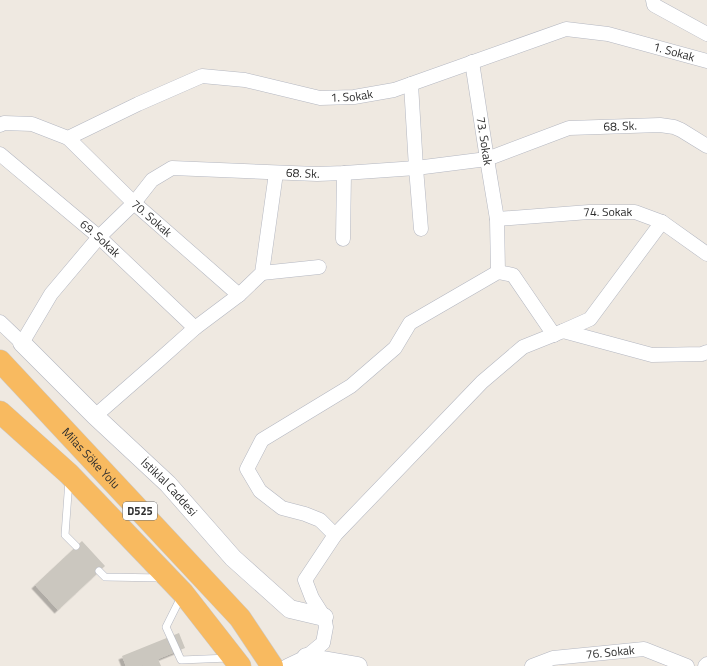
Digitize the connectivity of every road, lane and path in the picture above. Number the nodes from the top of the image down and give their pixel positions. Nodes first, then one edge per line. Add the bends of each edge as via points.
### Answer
1 (652, 0) edge
2 (707, 34) edge
3 (707, 61) edge
4 (472, 62) junction
5 (411, 84) junction
6 (0, 125) edge
7 (68, 138) junction
8 (707, 146) edge
9 (0, 154) edge
10 (487, 158) junction
11 (416, 168) junction
12 (276, 172) junction
13 (344, 174) junction
14 (134, 203) junction
15 (497, 219) junction
16 (662, 222) junction
17 (421, 230) dead end
18 (99, 237) junction
19 (343, 239) dead end
20 (707, 254) edge
21 (319, 267) dead end
22 (498, 272) junction
23 (262, 273) junction
24 (239, 296) junction
25 (0, 322) edge
26 (195, 328) junction
27 (558, 333) junction
28 (22, 343) junction
29 (707, 352) edge
30 (0, 361) edge
31 (0, 412) edge
32 (95, 416) junction
33 (69, 474) junction
34 (335, 535) junction
35 (76, 546) dead end
36 (99, 571) dead end
37 (176, 585) junction
38 (324, 617) junction
39 (237, 662) edge
40 (308, 662) edge
41 (272, 666) edge
42 (287, 666) edge
43 (358, 666) edge
44 (532, 666) edge
45 (687, 666) edge

1 - 2 street via 654,5
3 - 4 street, 1. Sokak via 608,34 566,29
4 - 5 street, 1. Sokak
4 - 10 street, 73. Sokak
5 - 7 street, 1. Sokak via 394,90 354,97 320,98 245,80 202,76
5 - 11 street
6 - 7 street via 32,124
7 - 14 street, 70. Sokak
8 - 10 street, 68. Sk. via 681,130 660,125 568,128
9 - 18 street, 69. Sokak
10 - 11 street, 68. Sk.
10 - 15 street, 73. Sokak
11 - 13 street, 68. Sk.
11 - 17 street
12 - 13 street, 68. Sk.
12 - 14 street, 68. Sk. via 172,168 152,180
12 - 23 street
13 - 19 street
14 - 18 street, 68. Sk.
14 - 24 street, 70. Sokak
15 - 16 street, 74. Sokak via 590,212 635,212
15 - 22 street, 73. Sokak
16 - 20 street, 74. Sokak
16 - 27 street via 590,319
18 - 26 street, 69. Sokak
18 - 28 street, 68. Sk. via 51,294
21 - 23 street
22 - 27 street via 513,275
22 - 34 street via 410,322 395,348 351,386 262,440 247,469 260,491 282,508 320,520
23 - 24 street
24 - 26 street
25 - 28 street
26 - 32 street
27 - 29 street via 652,355
27 - 34 street via 523,347 482,382
28 - 32 street, İstiklal Caddesi
30 - 41 highway, Milas Söke Yolu / D525 via 240,618
31 - 33 highway, D525
32 - 38 street, İstiklal Caddesi via 168,484 233,558 290,609
33 - 35 lane via 66,535
33 - 37 highway, D525
34 - 38 street via 305,580
36 - 37 lane via 105,577
37 - 39 highway, D525
37 - 39 lane via 166,627 181,660
38 - 40 street via 326,627 323,643
40 - 42 street
40 - 43 street
44 - 45 street, 76. Sokak via 553,658 644,649

